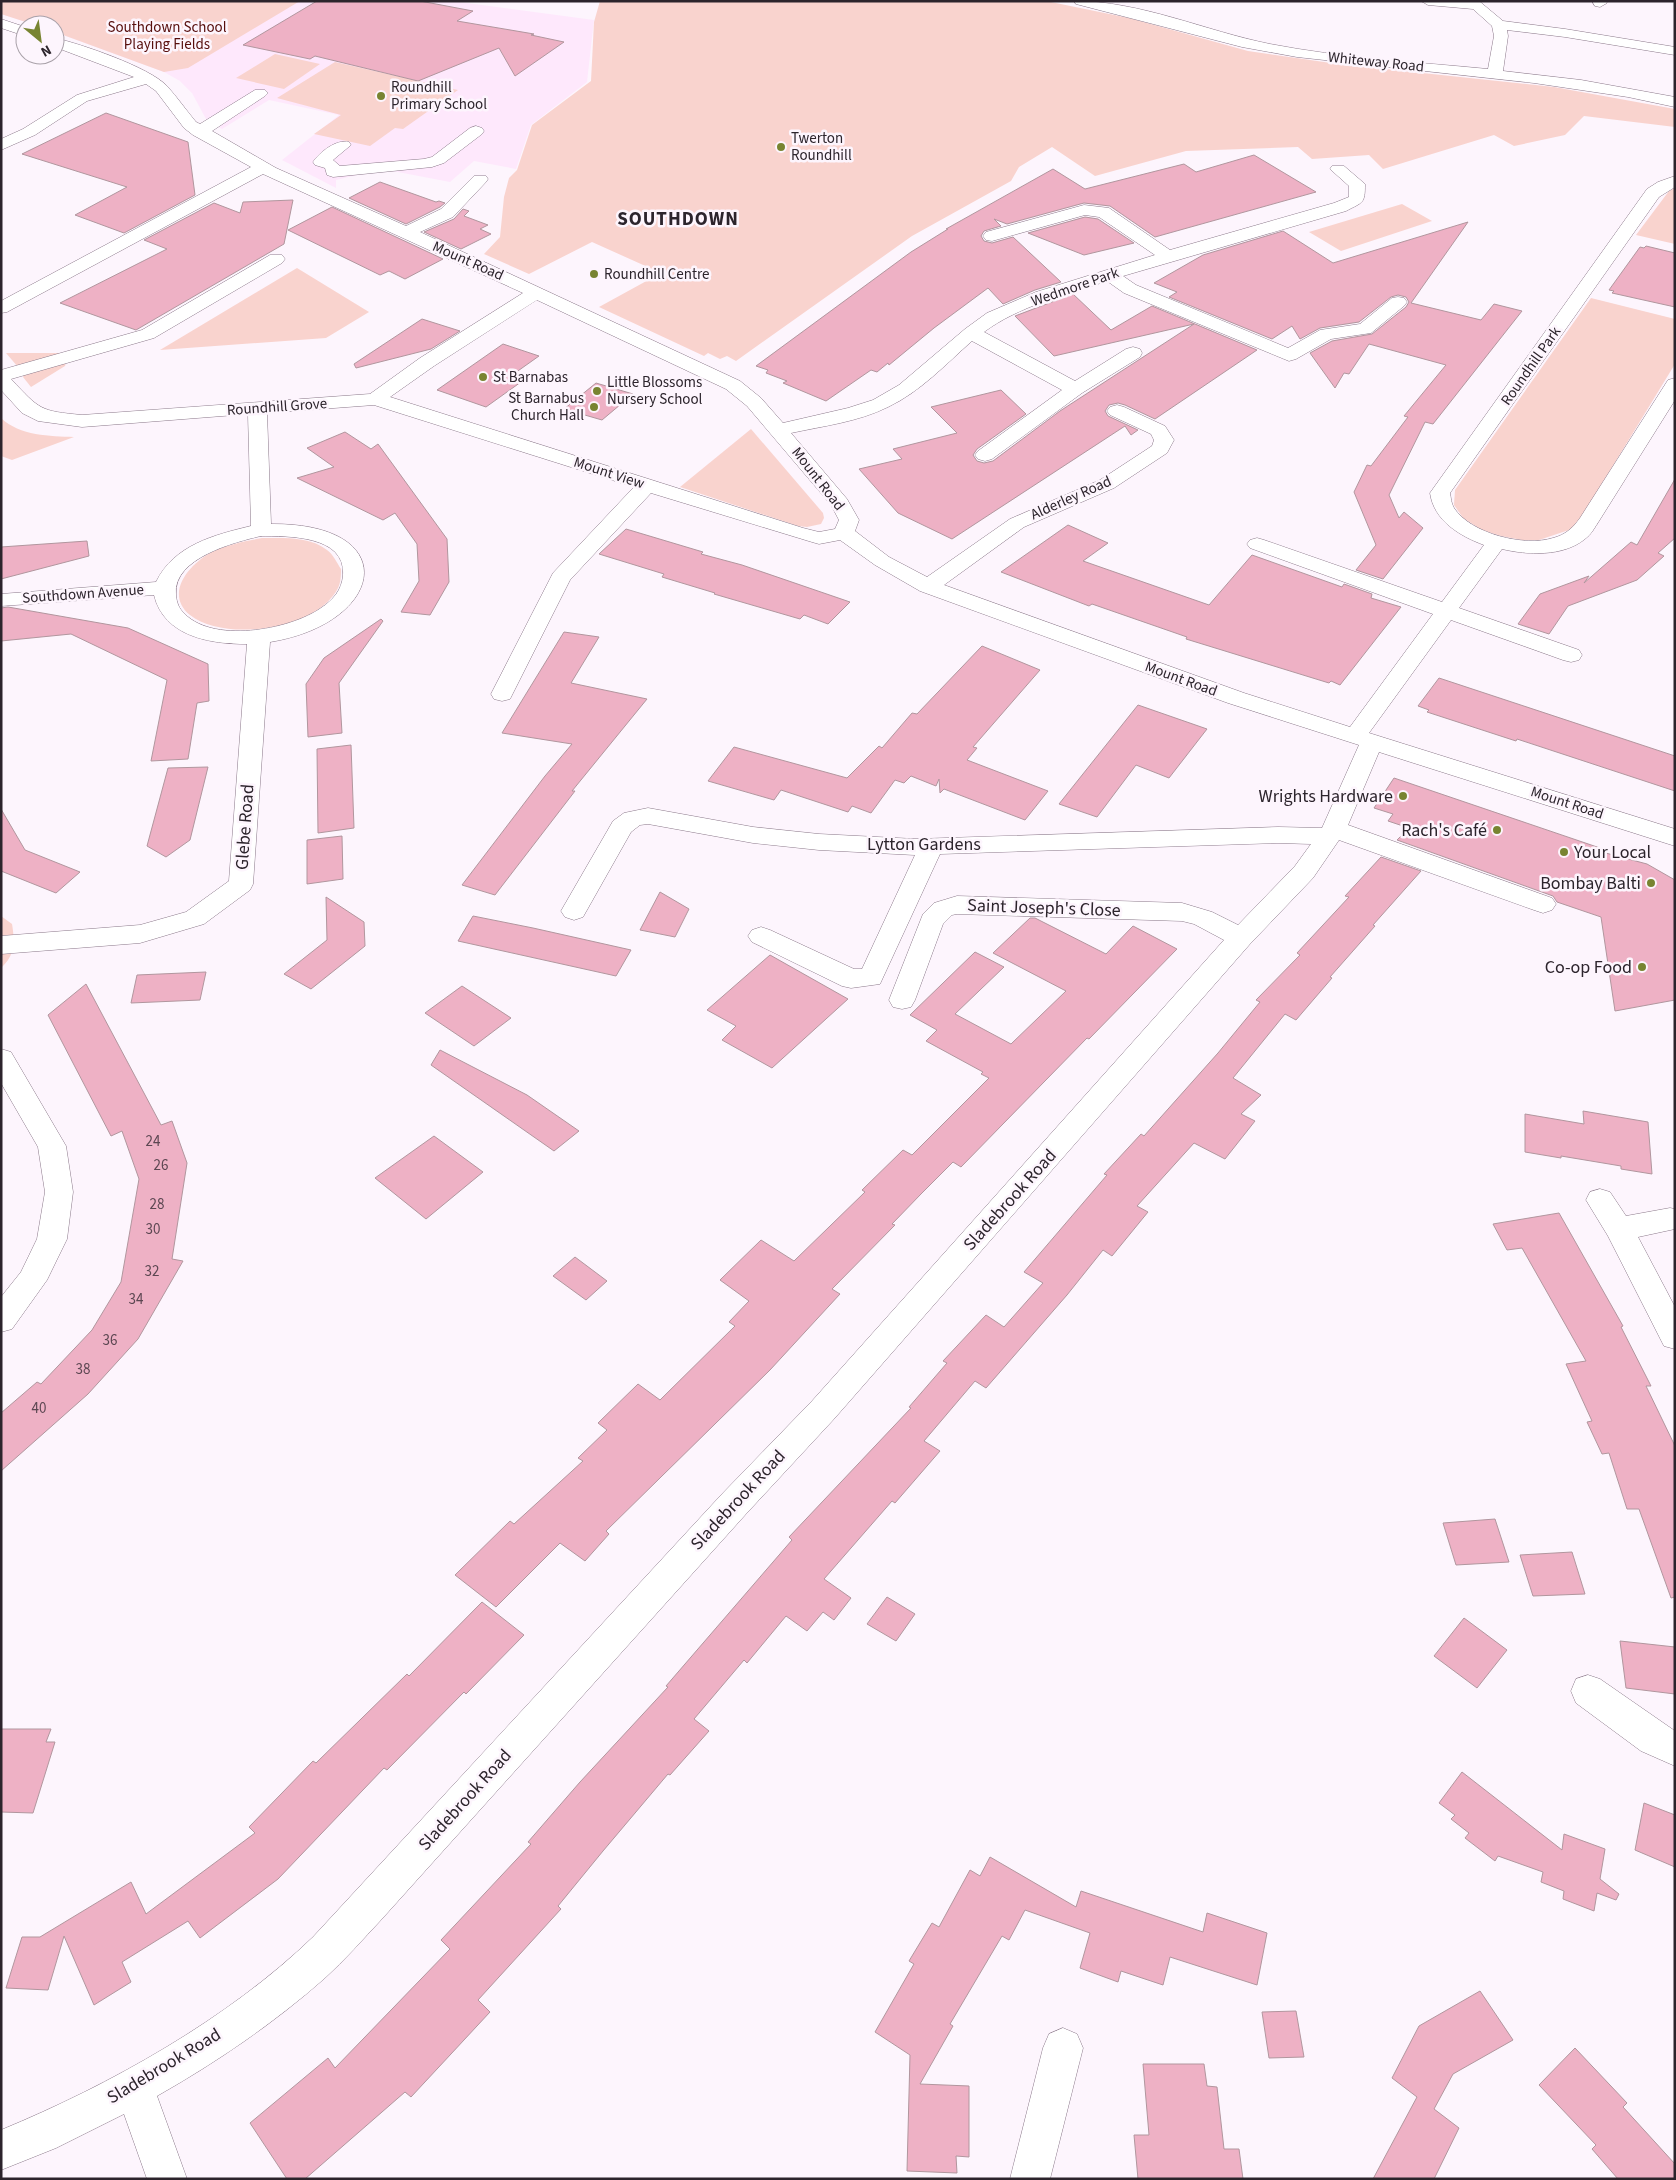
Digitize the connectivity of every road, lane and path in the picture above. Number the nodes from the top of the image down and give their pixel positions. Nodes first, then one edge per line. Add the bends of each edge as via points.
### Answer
1 (1081, 1) edge
2 (1428, 1) edge
3 (1115, 4) edge
4 (1, 23) edge
5 (1499, 25) junction
6 (15, 28) edge
7 (65, 46) edge
8 (1675, 51) edge
9 (1495, 74) junction
10 (148, 78) junction
11 (260, 93) dead end
12 (1675, 102) edge
13 (476, 131) dead end
14 (199, 132) junction
15 (1, 145) edge
16 (343, 145) dead end
17 (263, 167) junction
18 (1338, 169) dead end
19 (336, 171) junction
20 (480, 179) dead end
21 (1675, 181) edge
22 (293, 182) junction
23 (405, 233) junction
24 (992, 236) dead end
25 (1168, 256) junction
26 (276, 259) dead end
27 (1109, 275) junction
28 (537, 292) junction
29 (1398, 302) dead end
30 (1, 308) edge
31 (971, 333) junction
32 (1133, 353) dead end
33 (1, 378) edge
34 (1675, 384) edge
35 (1076, 389) junction
36 (375, 399) junction
37 (257, 409) junction
38 (1117, 411) dead end
39 (778, 430) junction
40 (985, 455) dead end
41 (647, 485) junction
42 (261, 530) junction
43 (844, 534) junction
44 (1496, 543) junction
45 (1258, 544) dead end
46 (928, 586) junction
47 (164, 588) junction
48 (1, 600) edge
49 (1446, 610) junction
50 (259, 637) junction
51 (1571, 655) dead end
52 (502, 694) dead end
53 (1363, 739) junction
54 (1331, 832) junction
55 (1675, 838) edge
56 (931, 847) junction
57 (1543, 904) dead end
58 (574, 911) dead end
59 (761, 936) dead end
60 (1241, 938) junction
61 (1, 944) edge
62 (902, 1000) dead end
63 (1, 1059) edge
64 (1600, 1200) dead end
65 (1670, 1219) dead end
66 (1619, 1229) junction
67 (1, 1320) edge
68 (1675, 1337) edge
69 (1588, 1690) dead end
70 (1675, 1749) edge
71 (1063, 2048) dead end
72 (134, 2086) junction
73 (1, 2150) edge
74 (168, 2179) edge
75 (1030, 2179) edge

1 - 3 street, Whiteway Road
2 - 5 street via 1477,6
3 - 9 street, Whiteway Road via 1268,48
4 - 6 street
5 - 8 street via 1565,32
5 - 9 street via 1501,36
7 - 10 street, Mount Road
9 - 12 street, Whiteway Road
10 - 14 street, Mount Road via 161,88
10 - 15 street via 82,98 29,132
11 - 14 street
13 - 19 street via 432,162
14 - 17 street, Mount Road
16 - 19 street via 321,162
17 - 22 street, Mount Road
17 - 30 street
18 - 25 street, Wedmore Park via 1357,184 1356,199 1340,207
19 - 22 street
20 - 23 street via 446,213
21 - 44 street, Roundhill Park via 1653,193 1440,493 1442,505 1450,516 1478,536
22 - 23 street, Mount Road
23 - 28 street, Mount Road
24 - 25 street via 1084,210 1103,212
25 - 27 street, Wedmore Park
26 - 33 street via 148,334
27 - 29 street via 1130,289 1289,355 1326,334 1365,329
27 - 31 street, Wedmore Park via 1042,296 993,317
28 - 36 street
28 - 39 street, Mount Road via 733,385 746,394
31 - 35 street
31 - 39 street, Wedmore Park via 906,388 880,404
32 - 35 street
33 - 37 street, Roundhill Grove via 29,409 45,417 82,421
34 - 44 street, Roundhill Park via 1578,535 1554,545 1522,547
35 - 40 street
36 - 37 street, Roundhill Grove
36 - 41 street, Mount View
37 - 42 street
38 - 46 street, Alderley Road via 1158,430 1164,440 1160,449 1107,484 1017,523
39 - 43 street, Mount Road via 840,503 849,520
41 - 43 street, Mount View via 819,538
41 - 52 street via 561,578
42 - 47 street via 224,538 186,557 168,578
42 - 50 street via 294,530 335,542 354,561 356,580 332,611 317,620
43 - 46 street, Mount Road via 882,561
44 - 49 street
45 - 49 street
46 - 53 street, Mount Road via 1236,698
47 - 48 street, Southdown Avenue
47 - 50 street via 167,606 176,618 201,632
49 - 51 street
49 - 53 street
50 - 61 street, Glebe Road via 241,884 195,918 140,934
53 - 54 street, Sladebrook Road
53 - 55 street, Mount Road
54 - 56 street, Lytton Gardens
54 - 57 street, Lytton Gardens
54 - 60 street, Sladebrook Road via 1304,872
56 - 58 street, Lytton Gardens via 810,841 753,835 648,816 633,818 622,827
56 - 59 street via 871,977 851,980
60 - 62 street, Saint Joseph's Close via 1203,918 1182,912 957,905 943,909 932,920
60 - 72 street, Sladebrook Road via 823,1410 368,1907 312,1963 251,2013
63 - 67 street via 52,1146 59,1192 52,1239 32,1280
64 - 66 street
65 - 66 street
66 - 68 street
69 - 70 street via 1654,1739
71 - 75 street
72 - 73 street, Sladebrook Road via 76,2117
72 - 74 street

